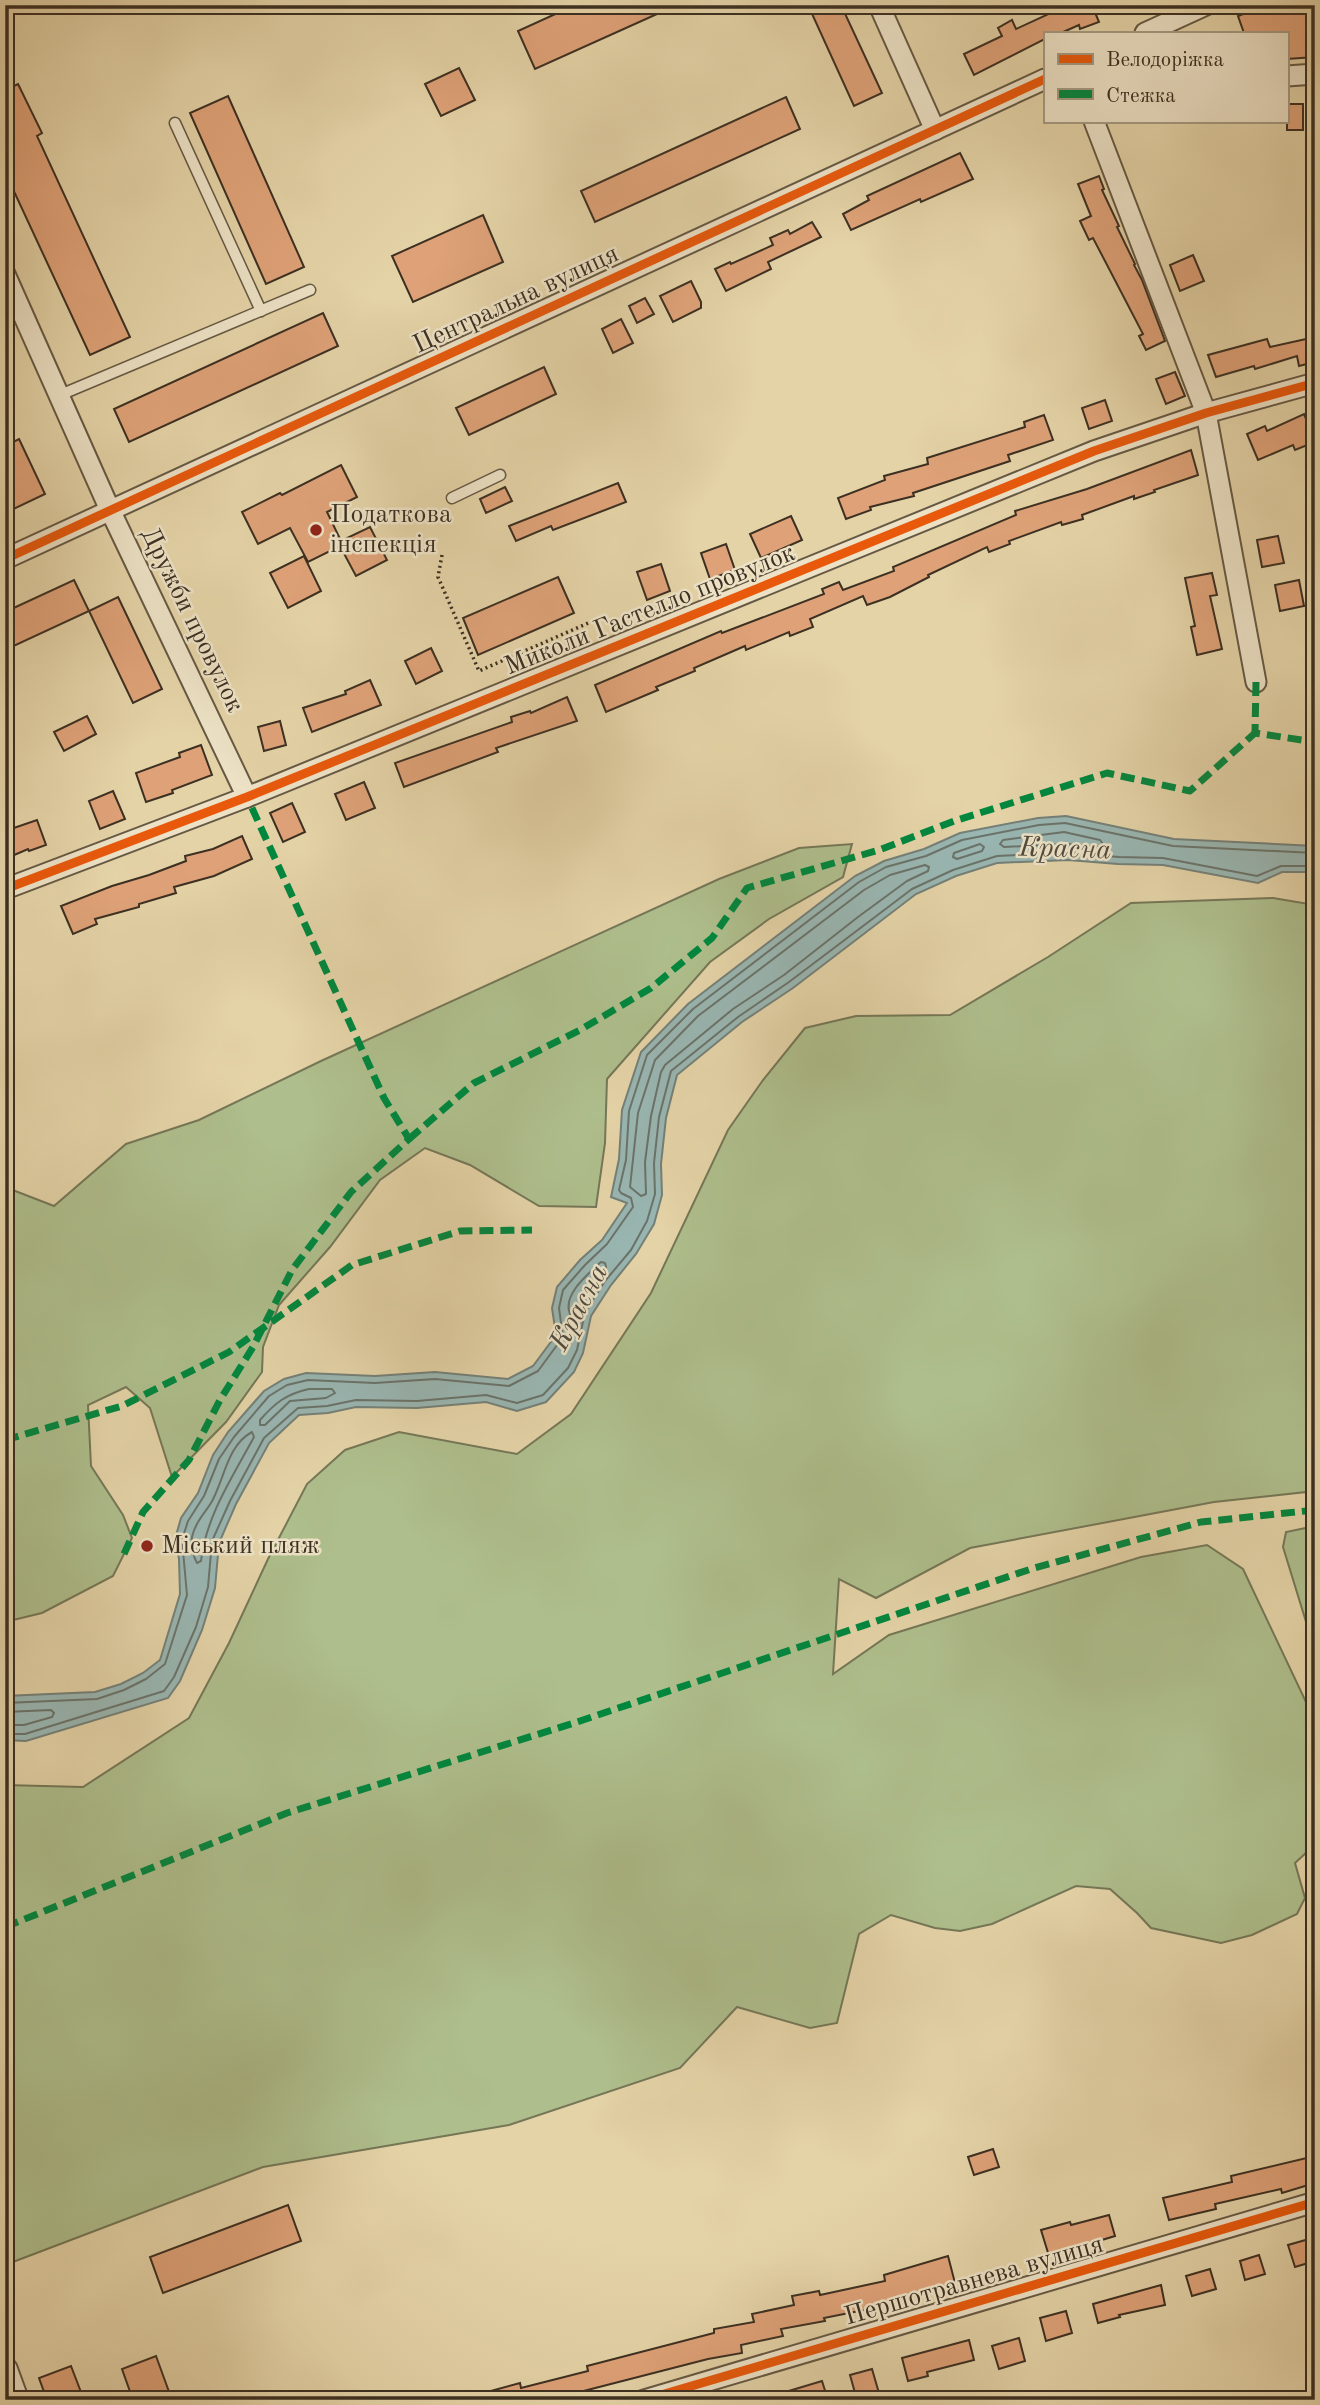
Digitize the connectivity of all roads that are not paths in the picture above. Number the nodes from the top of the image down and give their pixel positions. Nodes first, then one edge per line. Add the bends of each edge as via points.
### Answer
1 (879, 5) edge
2 (1206, 5) edge
3 (1147, 32) edge
4 (1315, 74) edge
5 (1288, 76) edge
6 (1044, 79) edge
7 (1094, 122) edge
8 (176, 123) dead end
9 (935, 130) junction
10 (5, 274) edge
11 (310, 290) dead end
12 (261, 311) junction
13 (1315, 383) edge
14 (60, 395) junction
15 (1206, 413) junction
16 (500, 475) dead end
17 (452, 498) dead end
18 (110, 510) junction
19 (5, 559) edge
20 (1256, 682) dead end
21 (247, 797) junction
22 (5, 889) edge
23 (1315, 2202) edge
24 (5, 2371) edge
25 (16, 2400) edge
26 (644, 2400) edge

1 - 9 street
2 - 3 street
4 - 5 street
6 - 9 street, Центральна вулиця
7 - 15 street
8 - 12 lane
9 - 18 street, Центральна вулиця
10 - 14 street, Дружби провулок
11 - 12 lane
12 - 14 lane
13 - 15 street, Миколи Гастелло провулок
14 - 18 street, Дружби провулок
15 - 20 street
15 - 21 street, Миколи Гастелло провулок via 1094,451
16 - 17 lane
18 - 19 street, Центральна вулиця
18 - 21 street, Дружби провулок
21 - 22 street, Миколи Гастелло провулок
23 - 26 street, Першотравнева вулиця
24 - 25 street

